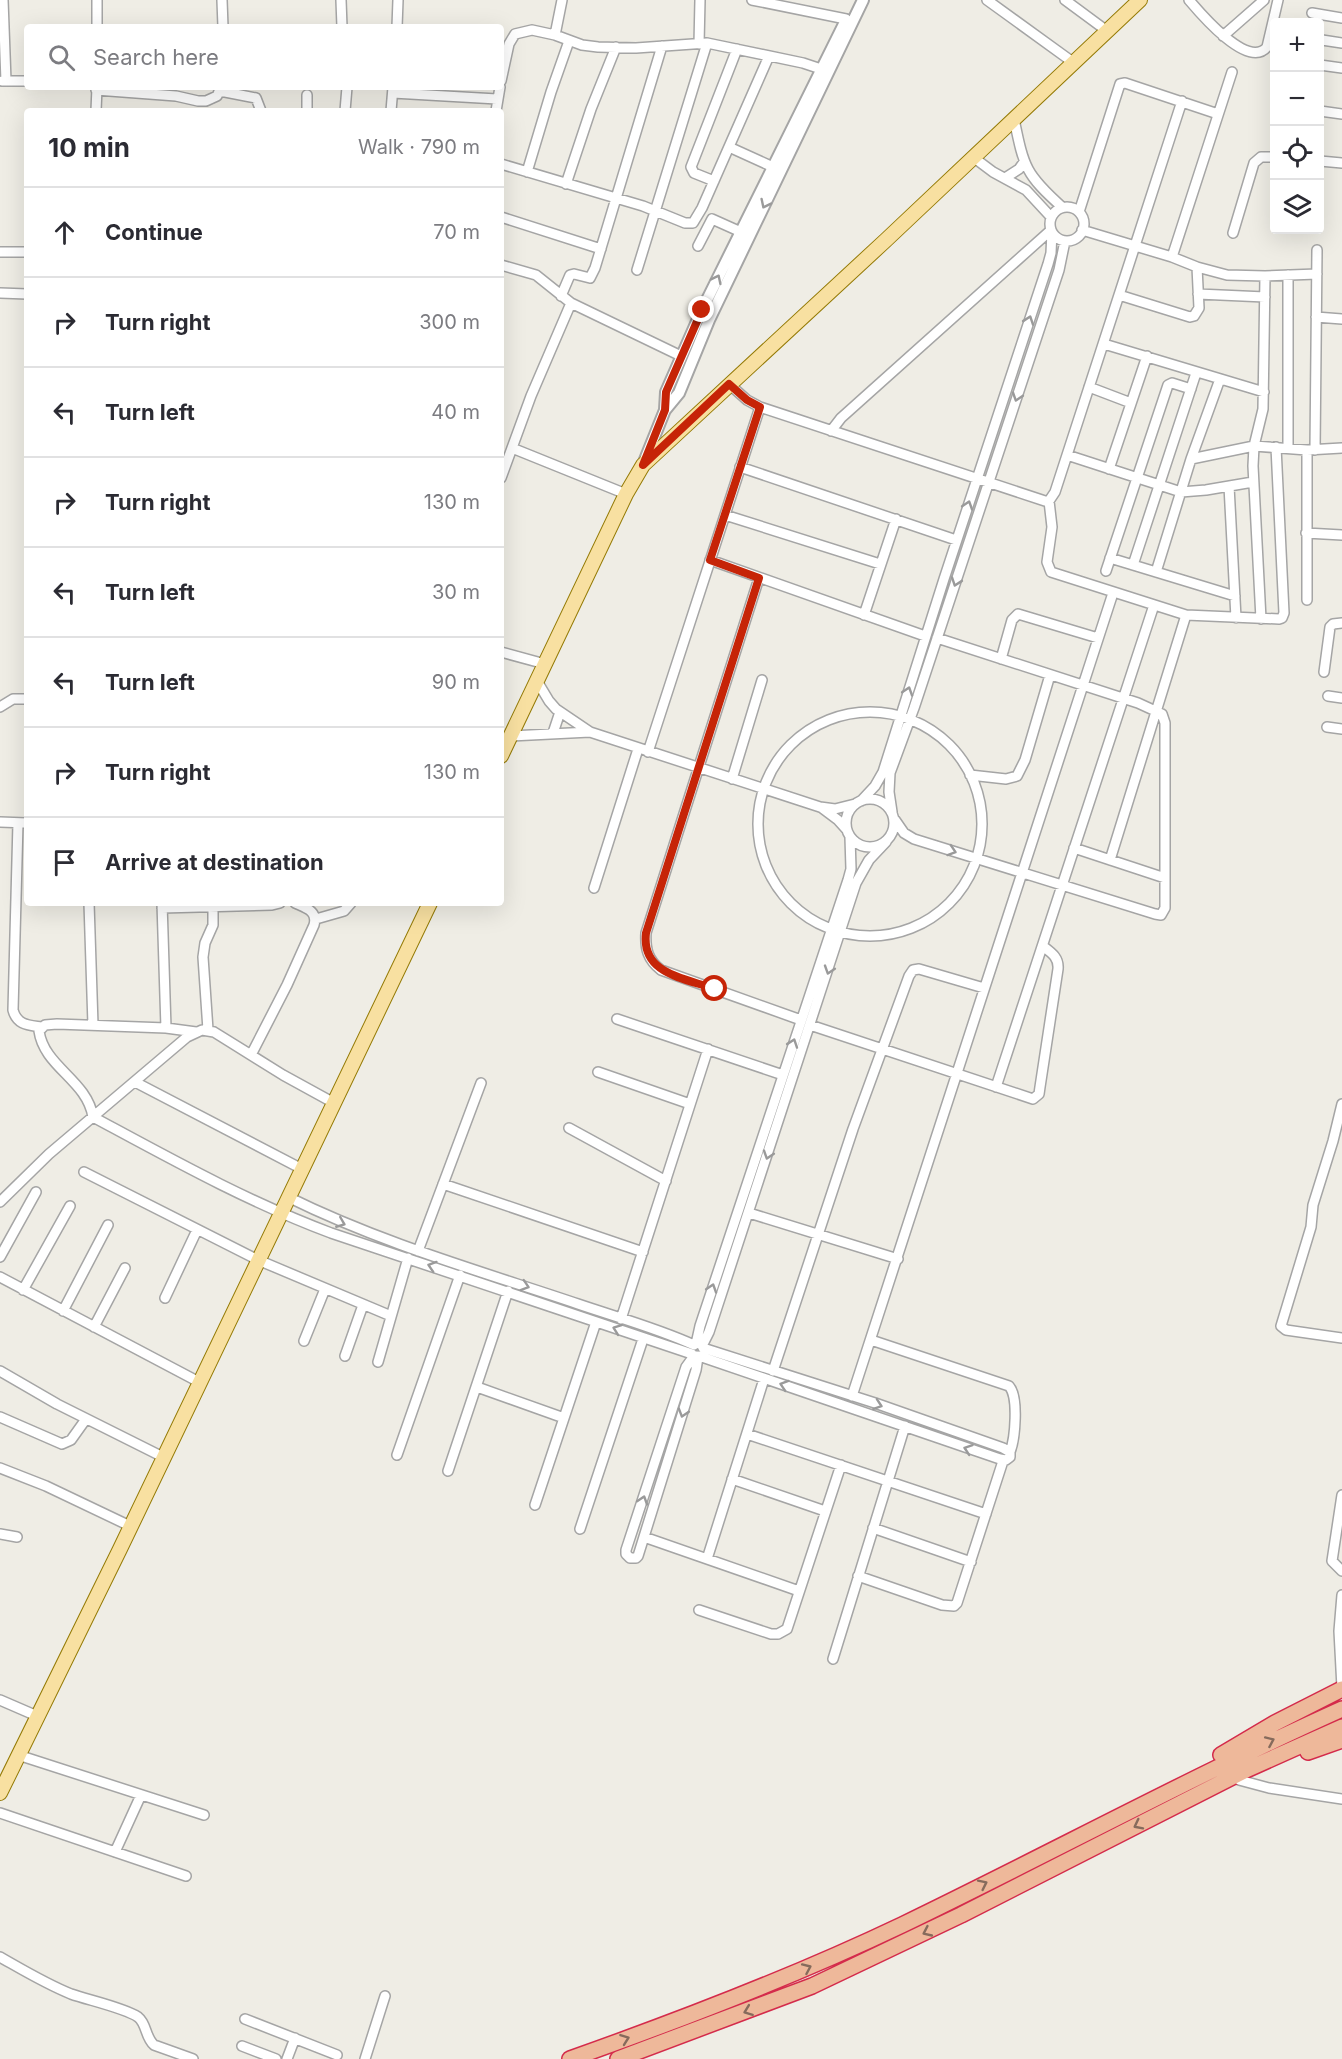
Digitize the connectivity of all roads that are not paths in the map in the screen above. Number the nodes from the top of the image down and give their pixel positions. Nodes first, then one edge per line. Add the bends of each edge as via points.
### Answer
1 (3, 0) edge
2 (97, 0) edge
3 (222, 0) edge
4 (341, 0) edge
5 (398, 0) edge
6 (562, 0) edge
7 (700, 0) edge
8 (752, 0) edge
9 (856, 0) edge
10 (863, 0) edge
11 (987, 0) edge
12 (1065, 0) edge
13 (1140, 0) edge
14 (1189, 0) edge
15 (1264, 0) edge
16 (1278, 0) edge
17 (1312, 13) dead end
18 (1342, 18) edge
19 (846, 20) junction
20 (2, 23) edge
21 (97, 24) edge
22 (223, 24) edge
23 (342, 24) edge
24 (397, 24) edge
25 (1107, 31) junction
26 (555, 35) junction
27 (1223, 36) junction
28 (506, 38) edge
29 (1324, 40) edge
30 (569, 41) junction
31 (703, 43) junction
32 (1342, 43) edge
33 (662, 46) junction
34 (616, 47) junction
35 (737, 49) junction
36 (504, 55) edge
37 (769, 56) junction
38 (1074, 63) junction
39 (1324, 66) edge
40 (1342, 69) edge
41 (825, 70) junction
42 (1232, 72) dead end
43 (3, 81) edge
44 (24, 81) edge
45 (96, 90) edge
46 (107, 90) edge
47 (219, 90) edge
48 (224, 90) edge
49 (347, 90) edge
50 (393, 90) edge
51 (499, 90) edge
52 (307, 95) dead end
53 (497, 99) junction
54 (1182, 101) junction
55 (96, 108) edge
56 (260, 108) edge
57 (307, 108) edge
58 (345, 108) edge
59 (391, 108) edge
60 (496, 108) edge
61 (1324, 112) edge
62 (1218, 114) junction
63 (1342, 114) edge
64 (1014, 119) junction
65 (729, 147) junction
66 (974, 157) junction
67 (1270, 157) edge
68 (1324, 161) edge
69 (1024, 162) junction
70 (1342, 163) edge
71 (504, 165) edge
72 (773, 168) junction
73 (527, 172) junction
74 (1005, 178) junction
75 (714, 181) junction
76 (566, 184) junction
77 (616, 199) junction
78 (1062, 207) junction
79 (656, 212) junction
80 (1079, 212) junction
81 (1051, 217) junction
82 (504, 218) edge
83 (1082, 230) junction
84 (1051, 231) junction
85 (741, 232) junction
86 (1233, 234) dead end
87 (1065, 241) junction
88 (698, 246) dead end
89 (1134, 246) junction
90 (601, 249) junction
91 (1317, 250) dead end
92 (0, 252) edge
93 (24, 252) edge
94 (1172, 257) junction
95 (504, 266) edge
96 (1197, 267) junction
97 (637, 270) dead end
98 (1317, 274) junction
99 (1288, 275) junction
100 (1265, 276) junction
101 (0, 293) edge
102 (24, 294) edge
103 (1198, 294) junction
104 (1119, 295) junction
105 (561, 296) junction
106 (1265, 297) junction
107 (571, 303) junction
108 (1316, 317) junction
109 (1342, 319) edge
110 (1104, 344) junction
111 (681, 356) junction
112 (1147, 356) junction
113 (1196, 373) junction
114 (1220, 380) junction
115 (729, 384) junction
116 (1089, 387) junction
117 (1191, 389) junction
118 (1264, 392) junction
119 (1131, 403) junction
120 (760, 407) junction
121 (665, 410) junction
122 (831, 431) junction
123 (1254, 446) junction
124 (1276, 447) junction
125 (512, 448) junction
126 (1288, 448) junction
127 (1342, 448) edge
128 (1311, 450) junction
129 (1067, 455) junction
130 (1191, 459) junction
131 (643, 465) junction
132 (740, 467) junction
133 (504, 470) edge
134 (1109, 470) junction
135 (976, 479) junction
136 (1137, 479) junction
137 (1253, 482) junction
138 (989, 483) junction
139 (1160, 486) junction
140 (1229, 486) junction
141 (1181, 492) junction
142 (626, 494) junction
143 (1049, 501) junction
144 (725, 515) junction
145 (896, 519) junction
146 (1306, 533) junction
147 (1342, 535) edge
148 (956, 540) junction
149 (1110, 558) junction
150 (710, 560) junction
151 (880, 564) junction
152 (1133, 565) junction
153 (1106, 572) dead end
154 (1156, 572) junction
155 (759, 578) junction
156 (1113, 593) junction
157 (1235, 596) junction
158 (1307, 600) dead end
159 (1154, 605) junction
160 (864, 615) junction
161 (1186, 615) junction
162 (1236, 618) junction
163 (1261, 619) junction
164 (1342, 623) edge
165 (925, 636) junction
166 (937, 638) junction
167 (1098, 638) junction
168 (504, 653) edge
169 (1001, 659) junction
170 (545, 664) junction
171 (1324, 672) dead end
172 (1050, 675) junction
173 (762, 680) dead end
174 (537, 681) junction
175 (1083, 686) junction
176 (1328, 696) dead end
177 (1342, 698) edge
178 (24, 699) edge
179 (1124, 699) junction
180 (0, 707) edge
181 (1157, 710) junction
182 (560, 711) junction
183 (905, 716) junction
184 (1327, 727) dead end
185 (1342, 729) edge
186 (590, 732) junction
187 (553, 733) junction
188 (505, 745) edge
189 (638, 749) junction
190 (648, 752) junction
191 (700, 769) junction
192 (970, 775) junction
193 (732, 779) junction
194 (764, 789) junction
195 (858, 802) junction
196 (820, 807) junction
197 (894, 816) junction
198 (0, 822) edge
199 (23, 823) edge
200 (848, 833) junction
201 (889, 839) junction
202 (914, 839) junction
203 (1074, 848) junction
204 (977, 859) junction
205 (1110, 860) junction
206 (1022, 873) junction
207 (1165, 878) junction
208 (1062, 885) junction
209 (594, 888) dead end
210 (89, 906) edge
211 (162, 906) edge
212 (213, 906) edge
213 (301, 906) edge
214 (348, 906) edge
215 (429, 906) edge
216 (316, 919) junction
217 (836, 930) junction
218 (1044, 947) junction
219 (984, 988) junction
220 (617, 1019) dead end
221 (801, 1020) junction
222 (93, 1025) junction
223 (810, 1025) junction
224 (41, 1027) junction
225 (166, 1028) junction
226 (208, 1030) junction
227 (196, 1032) junction
228 (708, 1049) junction
229 (884, 1049) junction
230 (251, 1055) junction
231 (598, 1072) dead end
232 (956, 1073) junction
233 (783, 1075) junction
234 (135, 1082) junction
235 (481, 1083) dead end
236 (996, 1087) junction
237 (334, 1103) junction
238 (690, 1104) junction
239 (1342, 1104) edge
240 (93, 1118) junction
241 (569, 1128) dead end
242 (302, 1169) junction
243 (84, 1172) dead end
244 (666, 1181) junction
245 (443, 1184) junction
246 (36, 1192) dead end
247 (288, 1197) junction
248 (0, 1202) edge
249 (70, 1206) dead end
250 (749, 1213) junction
251 (280, 1214) junction
252 (108, 1225) dead end
253 (197, 1230) junction
254 (818, 1234) junction
255 (418, 1251) junction
256 (643, 1252) junction
257 (0, 1257) edge
258 (408, 1258) junction
259 (258, 1260) junction
260 (898, 1260) junction
261 (125, 1268) dead end
262 (460, 1275) junction
263 (0, 1277) edge
264 (325, 1288) junction
265 (23, 1290) junction
266 (508, 1291) junction
267 (165, 1298) dead end
268 (363, 1305) junction
269 (63, 1311) junction
270 (391, 1316) junction
271 (621, 1319) junction
272 (596, 1322) junction
273 (94, 1327) junction
274 (1342, 1338) edge
275 (643, 1339) junction
276 (871, 1340) junction
277 (304, 1341) dead end
278 (697, 1351) junction
279 (345, 1356) dead end
280 (378, 1362) dead end
281 (0, 1371) edge
282 (773, 1371) junction
283 (764, 1379) junction
284 (200, 1383) junction
285 (477, 1388) junction
286 (852, 1396) junction
287 (0, 1417) edge
288 (564, 1418) junction
289 (86, 1419) junction
290 (905, 1426) junction
291 (747, 1434) junction
292 (1010, 1452) junction
293 (397, 1455) dead end
294 (163, 1457) junction
295 (1003, 1461) junction
296 (841, 1465) junction
297 (0, 1468) edge
298 (448, 1471) dead end
299 (732, 1479) junction
300 (888, 1479) junction
301 (1342, 1495) edge
302 (535, 1505) dead end
303 (825, 1511) junction
304 (986, 1514) junction
305 (130, 1526) junction
306 (873, 1528) junction
307 (580, 1529) dead end
308 (0, 1534) edge
309 (17, 1537) dead end
310 (644, 1537) junction
311 (707, 1559) junction
312 (971, 1562) junction
313 (1342, 1571) edge
314 (858, 1576) junction
315 (799, 1591) junction
316 (1342, 1595) edge
317 (699, 1610) dead end
318 (833, 1659) dead end
319 (1342, 1689) edge
320 (0, 1700) edge
321 (1342, 1709) edge
322 (37, 1716) junction
323 (1342, 1727) edge
324 (1342, 1740) edge
325 (18, 1755) junction
326 (1239, 1780) junction
327 (0, 1793) edge
328 (141, 1795) junction
329 (1342, 1799) edge
330 (1168, 1810) junction
331 (0, 1813) edge
332 (204, 1815) dead end
333 (1108, 1822) junction
334 (115, 1852) junction
335 (186, 1876) dead end
336 (0, 1957) edge
337 (385, 1996) dead end
338 (245, 2019) dead end
339 (295, 2038) junction
340 (242, 2046) dead end
341 (337, 2055) dead end
342 (193, 2059) edge
343 (276, 2059) edge
344 (287, 2059) edge
345 (365, 2059) edge
346 (570, 2059) edge
347 (618, 2059) edge

1 - 20 street
2 - 21 street
3 - 22 street
4 - 23 street
5 - 24 street
6 - 26 street
7 - 31 street
8 - 19 street
9 - 19 street
10 - 41 street
11 - 38 street
12 - 25 street
13 - 25 main road
14 - 27 street
15 - 27 street
16 - 27 street via 1264,50 1253,51
17 - 18 street
19 - 41 street
20 - 43 street
25 - 38 main road
26 - 28 street via 532,30
26 - 30 street
28 - 36 street
29 - 32 street
30 - 34 street
30 - 73 street
31 - 33 street
31 - 35 street
31 - 79 street
33 - 34 street
33 - 77 street
34 - 76 street
35 - 37 street
35 - 75 street via 691,167 694,173
37 - 41 street
37 - 65 street
38 - 64 main road
39 - 40 street
41 - 72 street
41 -> 121 street via 679,393
42 - 62 street
43 - 44 street
45 - 55 street
46 - 47 street via 198,101 213,99
48 - 56 street via 256,98
49 - 58 street
50 - 53 street
50 - 59 street
51 - 53 street
52 - 57 street
53 - 60 street
54 - 62 street
54 - 80 street via 1125,82 1120,84
54 - 89 street
61 - 63 street
62 - 94 street
64 - 66 main road
64 - 69 street
65 - 72 street
65 - 75 street
66 - 74 street
66 - 115 main road
67 - 86 street via 1261,157 1254,164
68 - 70 street
69 - 74 street
69 - 78 street via 1035,181
71 - 73 street
72 - 85 street
73 - 76 street
74 - 81 street via 1026,190
75 - 79 street via 693,223
76 - 77 street
77 - 79 street
77 - 90 street
78 - 80 street
78 - 81 street
79 - 97 street
80 - 83 street
81 - 84 street
82 - 90 street
83 - 87 street via 1076,238
83 - 89 street
84 - 87 street
84 - 122 street
135 -> 84 street via 1048,264
85 - 88 street via 712,219
111 -> 85 street
87 -> 138 street
89 - 94 street
89 - 104 street
90 - 105 street via 590,278 570,275
91 - 98 street
92 - 93 street
94 - 96 street
95 - 105 street via 536,275
96 - 100 street via 1227,275
96 - 103 street
98 - 99 street
98 - 108 street
99 - 100 street
99 - 126 street
100 - 106 street
101 - 102 street
103 - 104 street via 1198,312 1190,317
103 - 106 street
104 - 110 street
105 - 107 street
106 - 118 street
107 - 111 street
107 - 125 street
108 - 109 street
108 - 128 street
110 - 112 street
110 - 116 street
111 - 121 street via 666,392
112 - 113 street
112 - 119 street
113 - 114 street
113 - 117 street
114 - 118 street
114 - 130 street
115 - 120 street
115 - 131 main road
116 - 119 street
116 - 129 street
117 - 136 street via 1168,385
117 - 139 street
118 - 123 street
119 - 134 street
120 - 122 street
120 - 132 street
121 - 131 street
122 - 135 street
123 - 124 street
123 - 130 street
123 - 137 street
124 - 126 street
124 - 163 street via 1284,615 1279,619
125 - 133 street
125 - 142 street
126 - 128 street
127 - 128 street
128 - 146 street
129 - 134 street
129 - 143 street
130 - 141 street
131 - 142 main road
132 - 144 street
132 - 145 street
134 - 136 street
135 - 138 street
148 -> 135 street
136 - 139 street
136 - 149 street
137 - 140 street
137 - 163 street
138 - 143 street
138 -> 166 street
139 - 141 street
139 - 152 street
140 - 141 street
140 - 157 street
141 - 154 street
142 - 170 main road
143 - 156 street via 1052,527 1048,570
144 - 150 street
144 - 151 street
145 - 148 street
145 - 151 street
146 - 147 street
146 - 158 street
148 - 165 street
149 - 152 street
149 - 153 street
150 - 155 street
150 - 190 street
151 - 160 street
152 - 154 street
154 - 157 street
155 - 160 street
155 - 191 street
156 - 159 street
156 - 167 street
157 - 162 street
159 - 161 street
159 - 179 street
160 - 165 street
161 - 162 street
161 - 181 street
162 - 163 street
164 - 171 street via 1330,627
183 -> 165 street
166 - 169 street
166 - 183 street
167 - 169 street via 1018,614 1012,620
167 - 175 street
168 - 170 street
169 - 172 street
170 - 174 main road
172 - 175 street
172 - 192 street via 1017,776 1006,779
173 - 193 street
174 - 182 street
174 - 188 main road
175 - 179 street
175 - 206 street
176 - 177 street
178 - 180 street via 13,699
179 - 181 street
179 - 203 street
181 - 205 street
181 - 207 street via 1165,723
182 - 186 street
182 - 187 street
183 - 192 street via 951,745
183 - 194 street via 862,712 820,724 788,747
183 - 195 street via 883,772
183 - 197 street via 890,773
184 - 185 street
186 - 187 street
186 - 189 street
187 - 188 street
189 - 190 street
189 - 209 street
190 - 191 street
191 - 193 street
191 - 221 street via 646,933 648,955 661,970
192 - 204 street via 982,814
193 - 194 street
194 - 196 street
194 - 217 street via 759,829 769,870 792,903 816,923
195 - 196 street via 839,809
195 - 197 street via 882,801
195 - 200 street via 847,816
196 - 200 street
197 - 201 street
197 - 202 street via 904,833
198 - 199 street
199 - 224 street via 13,1010 17,1020
200 - 201 street via 856,843 871,848
200 - 217 street via 851,869
201 - 202 street
201 - 217 street via 862,870
202 -> 204 street
203 - 205 street
203 - 208 street
204 - 206 street
204 - 217 street via 959,892 922,923 889,935
205 - 207 street
206 - 208 street
206 - 219 street
207 - 208 street via 1165,908 1161,915
208 - 218 street
210 - 222 street
211 - 225 street
212 - 226 street via 213,925 203,957
213 - 216 street via 312,911
214 - 216 street via 344,911
215 - 237 main road
216 - 230 street
217 - 221 street
217 -> 223 street
218 - 236 street
218 - 236 street via 1059,962 1038,1094 1033,1099
219 - 229 street via 930,971 913,970
219 - 232 street
220 - 228 street
233 -> 221 street
222 - 224 street
222 - 225 street
223 - 229 street
223 -> 250 street
224 - 240 street via 44,1047 89,1100
225 - 227 street
226 - 227 street
226 - 230 street
227 - 234 street
228 - 233 street
228 - 238 street
229 - 232 street
229 - 254 street
230 - 237 street
231 - 238 street
232 - 236 street
232 - 260 street
278 -> 233 street via 700,1326
234 - 240 street
234 - 242 street
235 - 245 street
237 - 242 main road
238 - 244 street
239 - 274 street via 1281,1326
240 - 248 street
240 - 251 street
241 - 244 street
242 - 247 main road
243 - 253 street
244 - 256 street
245 - 255 street
245 - 256 street
246 - 257 street
247 - 251 main road
247 -> 255 street via 336,1221
249 - 265 street
250 - 254 street
250 - 278 street via 709,1332
251 - 258 street
251 - 259 main road
252 - 269 street
253 - 259 street
253 - 267 street
254 - 260 street
254 - 282 street
255 -> 271 street
256 - 271 street
262 -> 258 street
258 - 270 street
259 - 264 street
259 - 284 main road
260 - 276 street
261 - 273 street
262 - 266 street
262 - 293 street
263 - 265 street
264 - 268 street
264 - 277 street
265 - 269 street
266 - 272 street
266 - 285 street
268 - 270 street
268 - 279 street
269 - 273 street
270 - 280 street
271 - 278 street
275 -> 272 street
272 - 288 street
273 - 284 street
275 - 278 street
275 - 307 street
276 - 286 street
276 - 292 street via 1009,1386 1015,1395
278 - 282 street
278 - 283 street
278 -> 310 street via 696,1370
310 -> 278 street via 638,1556 627,1556 686,1367
281 - 289 street
282 - 286 street
290 -> 283 street
283 - 291 street
284 - 294 main road
285 - 288 street
285 - 298 street
286 -> 292 street
287 - 289 street via 62,1444 71,1440
288 - 302 street
289 - 294 street
295 -> 290 street
290 - 300 street
291 - 296 street
291 - 299 street
292 - 295 street via 1010,1457
294 - 305 main road
295 - 304 street
296 - 300 street
296 - 303 street
297 - 305 street
299 - 303 street
299 - 311 street
300 - 304 street
300 - 306 street
301 - 313 street via 1332,1560
303 - 315 street
304 - 312 street
305 - 322 main road
306 - 312 street
306 - 314 street
308 - 309 street
310 - 311 street
311 - 315 street
312 - 314 street via 960,1599 954,1606
314 - 318 street
315 - 317 street via 787,1629 778,1634
316 - 319 street
319 - 333 highway via 1275,1723
320 - 322 street
333 -> 321 highway
322 - 325 main road
323 - 330 highway
324 - 326 highway
325 - 327 main road
325 - 328 street
326 - 329 street
326 - 330 highway
328 - 332 street
328 - 334 street
330 -> 347 highway via 812,1986
331 - 334 street
346 -> 333 highway via 792,1975
334 - 335 street
336 - 342 street via 70,1993 131,2013 141,2020 154,2045
337 - 345 street
338 - 339 street
339 - 341 street
339 - 344 street
340 - 343 street

